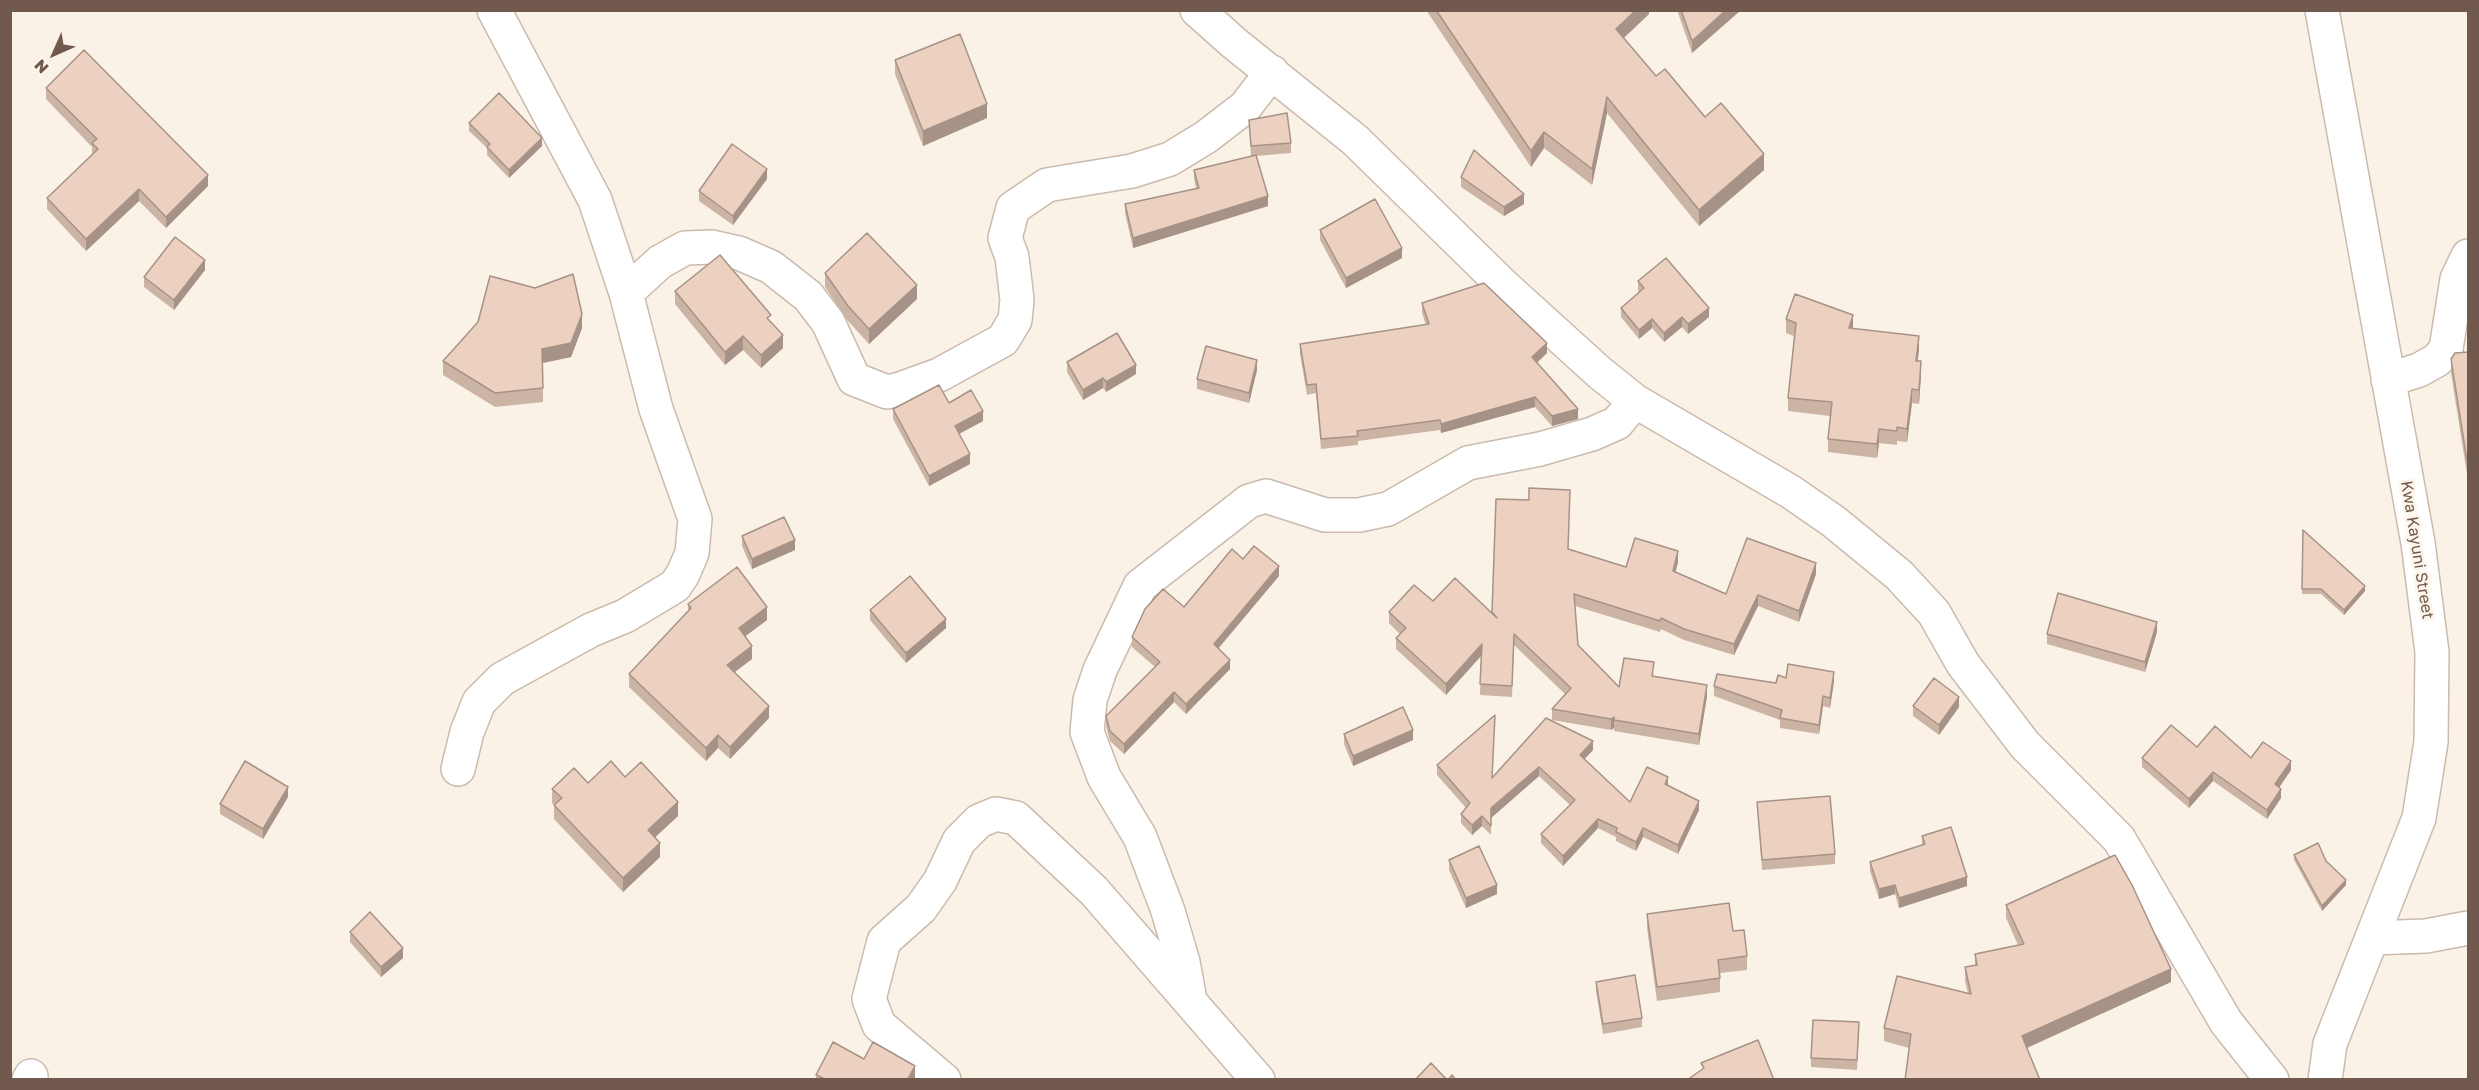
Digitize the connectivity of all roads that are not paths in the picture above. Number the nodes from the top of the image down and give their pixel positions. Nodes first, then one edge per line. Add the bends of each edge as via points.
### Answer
1 (494, 10) edge
2 (1197, 10) edge
3 (2322, 10) edge
4 (1272, 72) junction
5 (2469, 256) edge
6 (626, 293) junction
7 (2388, 380) junction
8 (1635, 401) junction
9 (458, 769) dead end
10 (2469, 928) edge
11 (2372, 938) junction
12 (1190, 1000) junction
13 (944, 1080) edge
14 (1258, 1080) edge
15 (2272, 1080) edge
16 (2325, 1080) edge

1 - 6 street via 595,200
2 - 4 street
3 - 7 street, Kwa Kayuni Street
4 - 6 street via 1245,107 1170,159 1132,171 1047,185 1013,208 1005,238 1012,257 1017,300 1015,320 1003,340 939,375 900,389 887,392 854,379 828,322 808,296 771,267 739,253 712,247 685,248 660,262
4 - 8 street via 1363,147 1504,286
5 - 7 street via 2457,279 2446,349 2437,360 2419,370
6 - 9 street via 656,409 694,519 692,553 675,586 502,680 479,702 466,732
7 - 11 street, Kwa Kayuni Street via 2418,543 2432,652 2431,742 2418,818
8 - 12 street via 1617,423 1592,434 1540,450 1468,463 1388,509 1359,515 1325,514 1266,496 1249,501 1140,586 1089,700 1087,732 1104,777 1140,837 1168,911
8 - 15 street via 1791,492 1899,575 1934,613 1963,664 2013,730 2054,777 2119,839 2226,1022
10 - 11 street via 2426,936
11 - 16 street, Kwa Kayuni Street via 2330,1044
12 - 13 street via 1094,891 1016,818 996,814 979,822 959,841 940,881 921,908 884,941 869,999 879,1025
12 - 14 street

